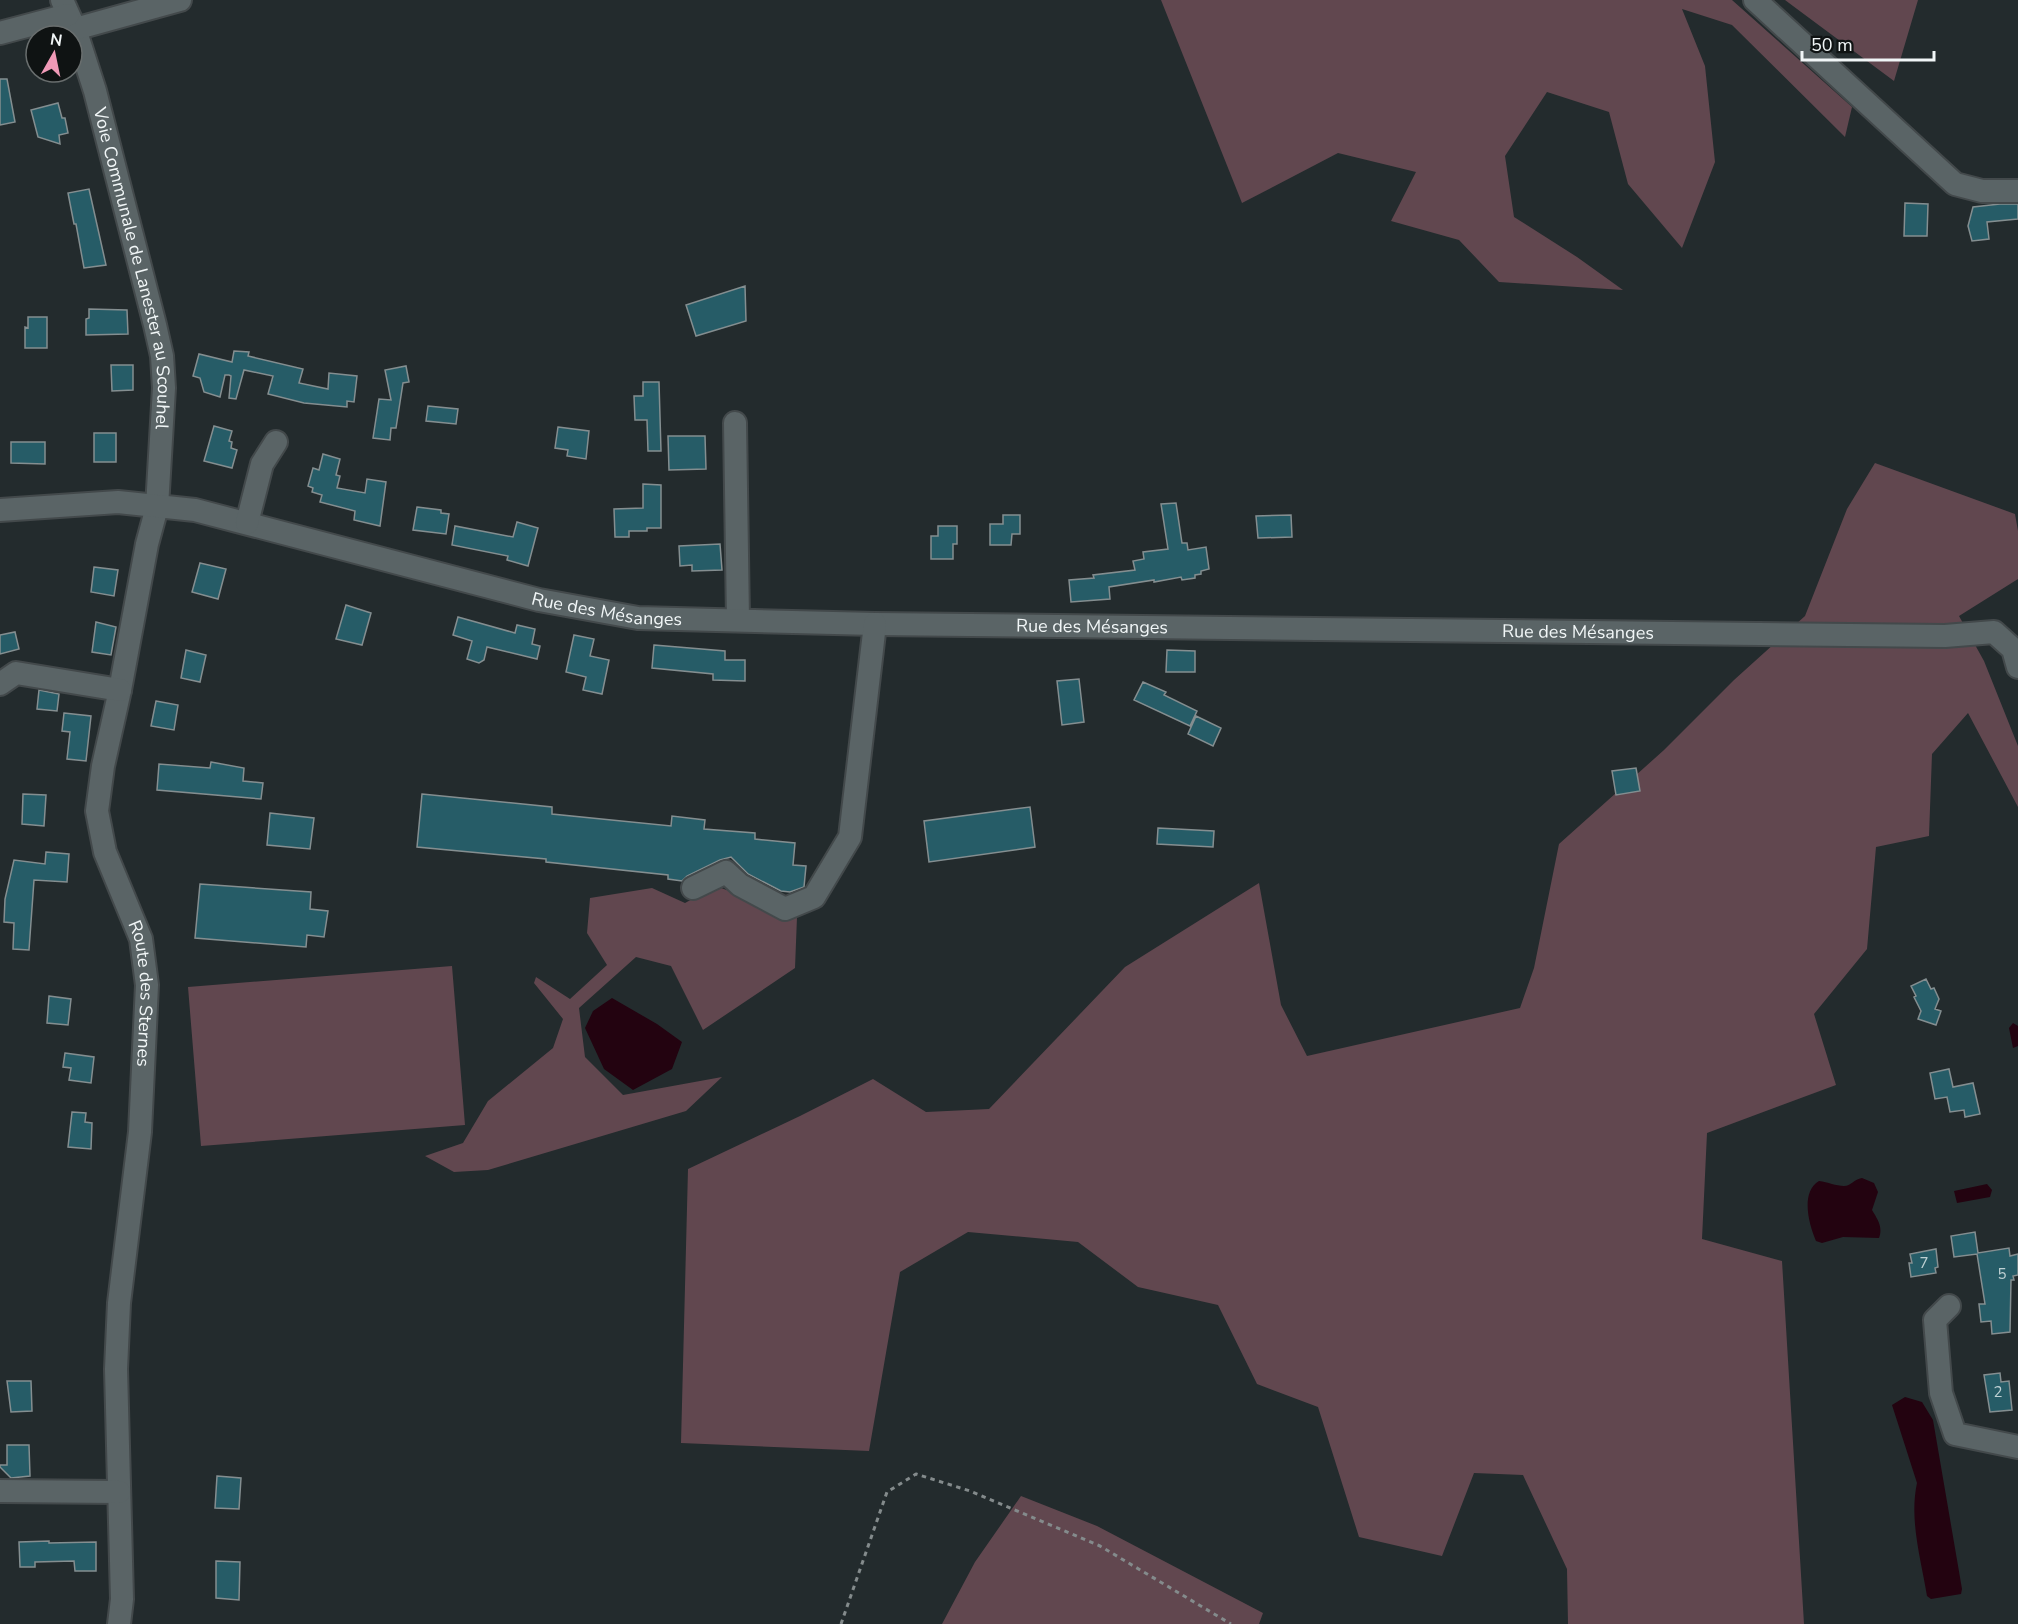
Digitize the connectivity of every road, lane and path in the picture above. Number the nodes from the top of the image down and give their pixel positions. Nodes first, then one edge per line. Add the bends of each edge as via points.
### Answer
1 (180, 0) edge
2 (1755, 0) edge
3 (68, 15) edge
4 (0, 33) edge
5 (2018, 191) edge
6 (735, 423) dead end
7 (276, 442) dead end
8 (157, 507) junction
9 (0, 510) edge
10 (246, 523) junction
11 (738, 620) junction
12 (875, 624) junction
13 (2018, 667) edge
14 (0, 684) edge
15 (120, 690) junction
16 (693, 888) dead end
17 (1949, 1306) dead end
18 (2018, 1447) edge
19 (0, 1491) edge
20 (119, 1492) junction
21 (119, 1624) edge
22 (841, 1624) edge
23 (1230, 1624) edge

1 - 3 street
2 - 5 street via 1955,184 1982,191
3 - 4 street
3 - 8 street, Voie Communale de Lanester au Scouhel via 95,92 162,356 164,424
6 - 11 street
7 - 10 street via 262,464
8 - 9 street, Rue des Mésanges via 118,502
8 - 10 street, Rue des Mésanges via 195,510
8 - 15 street, Route des Sternes
10 - 11 street, Rue des Mésanges via 539,600 638,618
11 - 12 street, Rue des Mésanges
12 - 13 street, Rue des Mésanges via 1945,636 1994,632 2013,649
12 - 16 street via 850,837 814,897 785,909 740,885 726,872
14 - 15 street via 16,673
15 - 20 street, Route des Sternes via 97,811 105,852 141,939 147,985 140,1132 119,1314
17 - 18 street via 1935,1320 1941,1393 1955,1434
19 - 20 street
20 - 21 street, Route des Sternes
22 - 23 path via 887,1492 916,1474 970,1491 1100,1546

